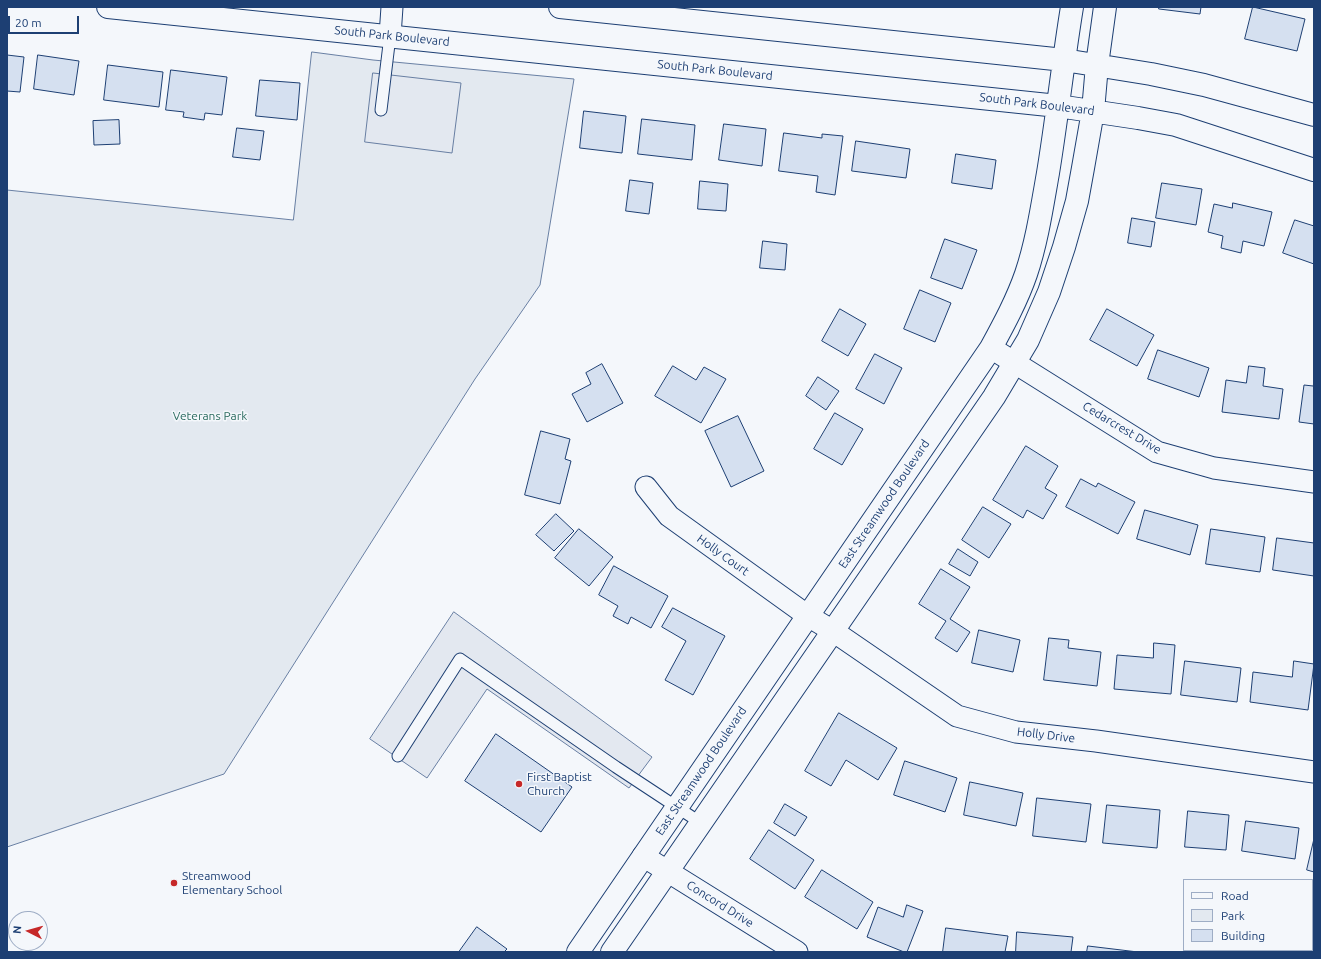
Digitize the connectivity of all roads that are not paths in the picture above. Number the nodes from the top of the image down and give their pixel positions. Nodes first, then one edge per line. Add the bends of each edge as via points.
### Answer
1 (108, 7) edge
2 (392, 7) edge
3 (560, 7) edge
4 (1072, 7) edge
5 (1105, 7) edge
6 (390, 36) junction
7 (1064, 60) junction
8 (1097, 65) junction
9 (1058, 106) junction
10 (381, 110) dead end
11 (1093, 111) junction
12 (1314, 116) edge
13 (1314, 170) edge
14 (991, 348) junction
15 (1015, 362) junction
16 (1314, 482) edge
17 (646, 487) dead end
18 (808, 616) junction
19 (833, 631) junction
20 (398, 756) dead end
21 (1314, 772) edge
22 (677, 806) junction
23 (701, 823) junction
24 (643, 856) junction
25 (668, 871) junction
26 (578, 952) edge
27 (612, 952) edge
28 (797, 952) edge

1 - 6 street, South Park Boulevard
2 - 6 street
3 - 7 street
4 - 7 street, East Streamwood Boulevard
5 - 8 street
6 - 9 street, South Park Boulevard
6 - 10 lane
7 - 8 street
7 - 9 street, East Streamwood Boulevard
8 - 11 street
8 - 12 street via 1204,85
9 - 11 street, South Park Boulevard
9 - 14 street, East Streamwood Boulevard via 1040,224 1032,255 1013,305
11 - 13 street, South Park Boulevard via 1176,125
11 - 15 street via 1077,201 1057,270 1032,333
14 - 15 street, Cedarcrest Drive
14 - 18 street, East Streamwood Boulevard
15 - 16 street, Cedarcrest Drive via 1158,452 1214,468
15 - 19 street via 990,404
17 - 18 street, Holly Court via 669,516
18 - 19 street, Holly Drive
18 - 22 street, East Streamwood Boulevard
19 - 21 street, Holly Drive via 957,716 1016,732
19 - 23 street
20 - 22 lane via 460,659
22 - 23 lane
22 - 24 street, East Streamwood Boulevard
23 - 25 street
24 - 25 street, Concord Drive
24 - 26 street, East Streamwood Boulevard
25 - 27 street
25 - 28 street, Concord Drive

